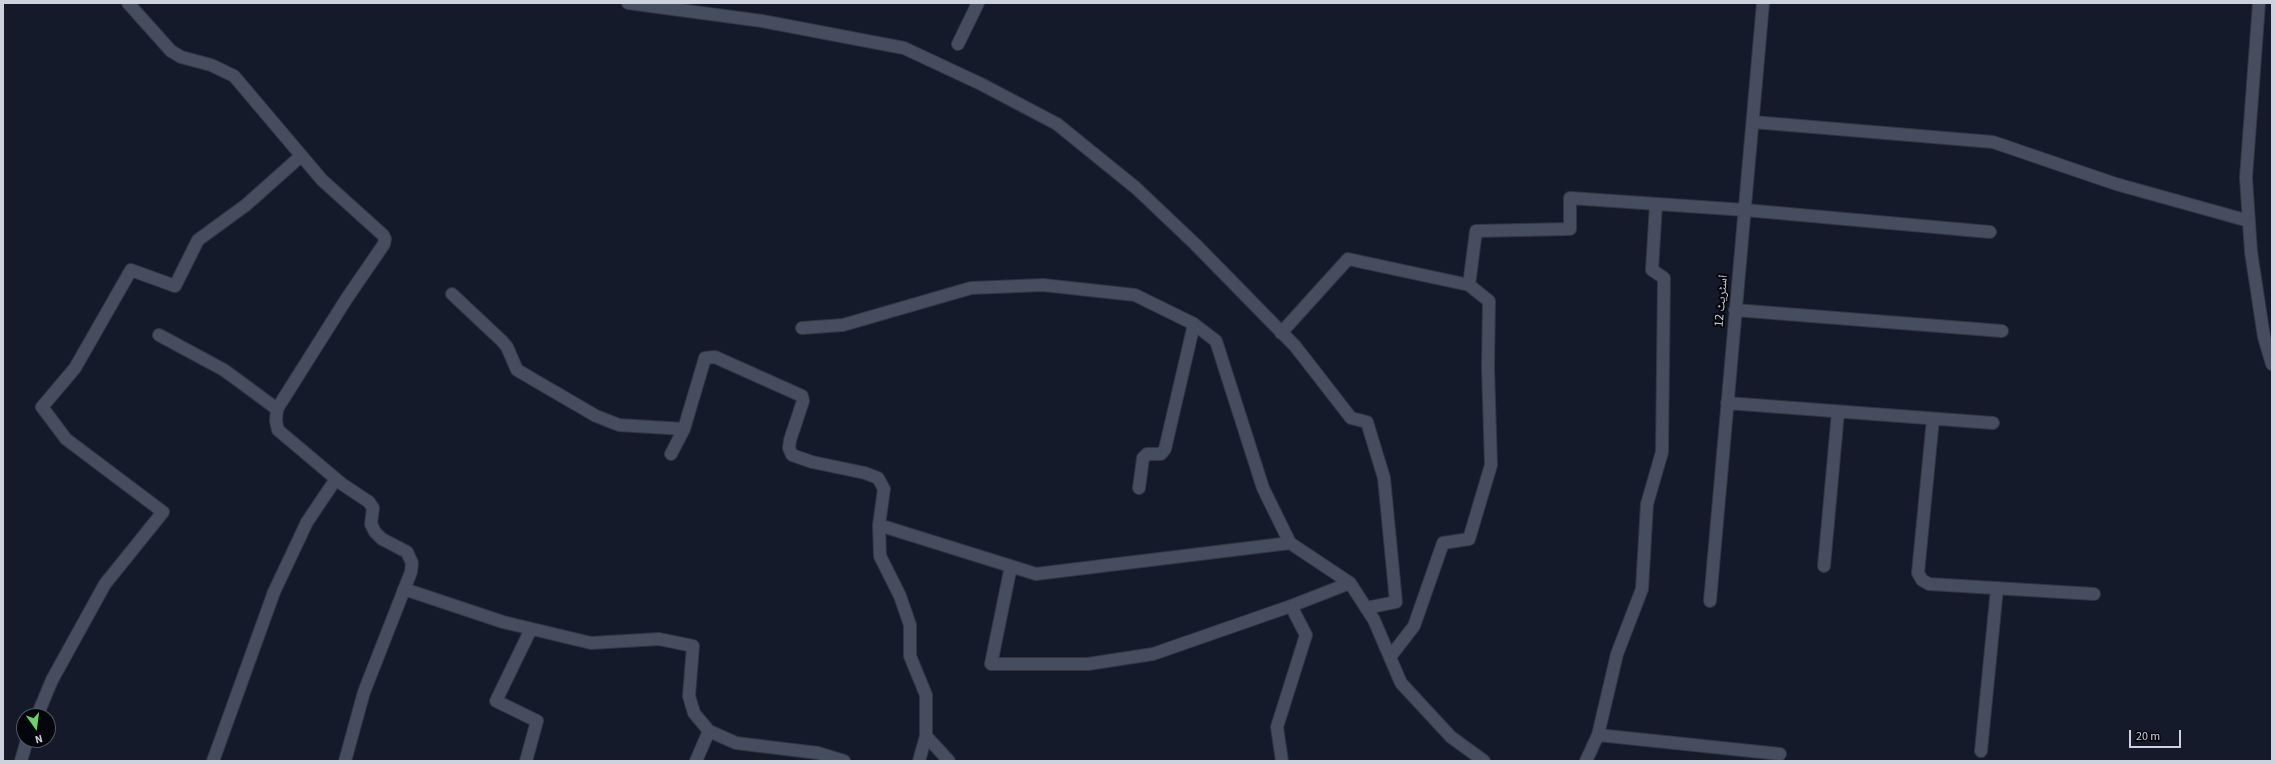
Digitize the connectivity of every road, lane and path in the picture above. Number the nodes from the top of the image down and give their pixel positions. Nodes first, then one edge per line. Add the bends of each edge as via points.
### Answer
1 (128, 3) edge
2 (628, 3) edge
3 (978, 3) edge
4 (1763, 3) edge
5 (2259, 3) edge
6 (958, 44) dead end
7 (1753, 122) junction
8 (301, 156) junction
9 (1656, 204) junction
10 (1745, 210) junction
11 (2249, 220) junction
12 (1990, 232) dead end
13 (1469, 285) junction
14 (452, 294) dead end
15 (1735, 310) junction
16 (1194, 324) junction
17 (802, 328) dead end
18 (2002, 331) dead end
19 (1281, 332) junction
20 (159, 335) dead end
21 (2272, 364) edge
22 (1727, 403) junction
23 (277, 409) junction
24 (1838, 412) junction
25 (1933, 419) junction
26 (1993, 423) dead end
27 (684, 429) junction
28 (671, 454) dead end
29 (336, 479) junction
30 (1139, 488) dead end
31 (879, 525) junction
32 (1290, 543) junction
33 (1011, 566) junction
34 (1824, 566) dead end
35 (1350, 583) junction
36 (1997, 588) junction
37 (404, 589) junction
38 (2094, 594) dead end
39 (1710, 601) dead end
40 (1291, 606) junction
41 (1366, 608) junction
42 (531, 628) junction
43 (1390, 657) junction
44 (40, 708) edge
45 (709, 731) junction
46 (1598, 735) junction
47 (926, 736) junction
48 (25, 748) edge
49 (1981, 751) dead end
50 (1780, 754) dead end
51 (21, 761) edge
52 (213, 761) edge
53 (345, 761) edge
54 (526, 761) edge
55 (696, 761) edge
56 (844, 761) edge
57 (919, 761) edge
58 (949, 761) edge
59 (1282, 761) edge
60 (1484, 761) edge
61 (1586, 761) edge

1 - 8 street via 171,51 234,76
2 - 19 street via 762,20 904,48 981,84 1057,124 1136,188 1196,244
3 - 6 street
4 - 7 street, اسٹریٹ 12
5 - 11 street via 2246,178
7 - 10 street, اسٹریٹ 12
7 - 11 street via 1994,142 2116,184
8 - 23 street via 322,180 385,239
8 - 44 street via 246,205 198,240 175,286 131,270 75,368 42,407 66,439 163,512 104,584 52,680
9 - 10 street
9 - 13 street via 1570,198 1570,229 1476,231
9 - 46 street via 1652,270 1664,278 1662,452 1646,504 1642,589 1617,654
10 - 12 street
10 - 15 street, اسٹریٹ 12
11 - 21 street via 2251,252 2264,337
13 - 19 street via 1348,259
13 - 43 street via 1489,301 1491,465 1469,539 1443,543 1414,626
14 - 27 street via 508,347 517,370 596,416 619,425
15 - 18 street
15 - 22 street, اسٹریٹ 12
16 - 17 street via 1135,295 1043,284 971,288 843,325
16 - 30 street via 1165,449 1161,454 1147,454 1143,458
16 - 32 street via 1216,341 1264,488
19 - 41 street via 1295,346 1351,418 1367,422 1384,478 1396,602
20 - 23 street via 224,370
22 - 24 street
22 - 39 street, اسٹریٹ 12
23 - 29 street via 278,430
24 - 25 street
24 - 34 street
25 - 26 street
25 - 36 street via 1918,573 1922,580 1929,584
27 - 28 street
27 - 31 street via 705,358 715,357 799,394 803,401 790,440 790,452 812,462 878,478 884,489
29 - 37 street via 369,502 373,508 371,524 375,532 382,539 407,552 412,563
29 - 52 street via 307,522 274,592
31 - 33 street
31 - 47 street via 880,556 908,618 910,656 926,695
32 - 33 street via 1036,574
32 - 35 street
33 - 40 street via 991,664 1088,664 1153,654
35 - 40 street
35 - 41 street
36 - 38 street
36 - 49 street
37 - 42 street via 503,622
37 - 53 street via 364,692
40 - 59 street via 1306,635 1277,727
41 - 43 street
42 - 45 street via 591,643 659,639 692,646 689,696 694,713
42 - 54 street via 496,701 537,721
43 - 60 street via 1401,683 1451,737
45 - 55 street
45 - 56 street via 736,743 818,753
46 - 50 street
46 - 61 street
47 - 57 street
47 - 58 street
48 - 51 street

